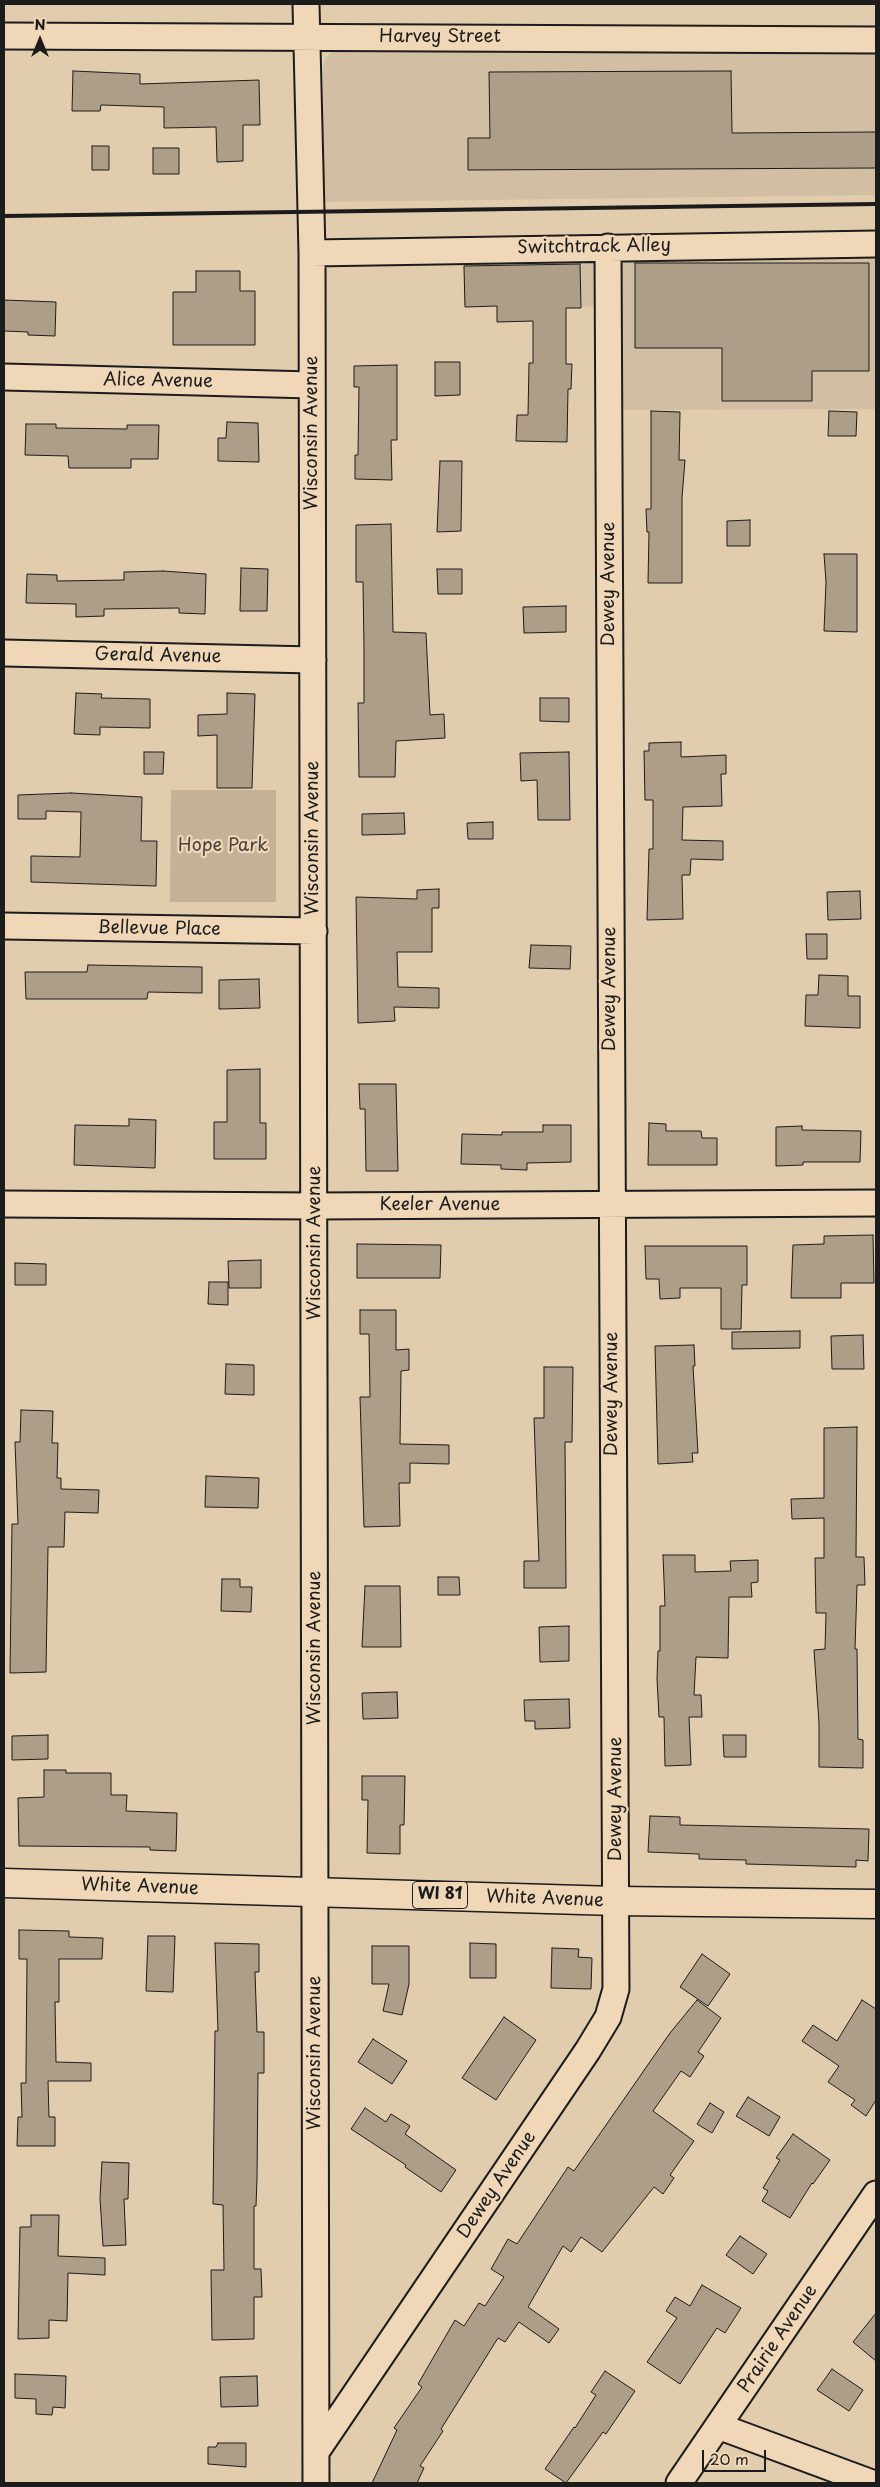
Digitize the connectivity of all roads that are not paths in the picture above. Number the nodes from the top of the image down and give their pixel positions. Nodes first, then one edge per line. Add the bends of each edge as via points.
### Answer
1 (306, 4) edge
2 (4, 36) edge
3 (306, 36) junction
4 (876, 40) edge
5 (876, 244) edge
6 (608, 246) junction
7 (312, 252) junction
8 (4, 377) edge
9 (312, 385) junction
10 (4, 653) edge
11 (313, 660) junction
12 (4, 926) edge
13 (314, 931) junction
14 (876, 1203) edge
15 (4, 1204) edge
16 (611, 1204) junction
17 (315, 1206) junction
18 (4, 1883) edge
19 (315, 1892) junction
20 (616, 1901) junction
21 (876, 1904) edge
22 (876, 2194) edge
23 (718, 2426) junction
24 (316, 2452) junction
25 (316, 2483) edge
26 (679, 2483) edge
27 (872, 2483) edge

1 - 3 street, Wisconsin Avenue
2 - 3 street, Harvey Street
3 - 4 street, Harvey Street
3 - 7 street, Wisconsin Avenue
5 - 6 street, Switchtrack Alley
6 - 7 street, Switchtrack Alley
6 - 16 street, Dewey Avenue
7 - 9 street, Wisconsin Avenue
8 - 9 street, Alice Avenue
9 - 11 street, Wisconsin Avenue
10 - 11 street, Gerald Avenue
11 - 13 street, Wisconsin Avenue
12 - 13 street, Bellevue Place
13 - 17 street, Wisconsin Avenue
14 - 16 street, Keeler Avenue
15 - 17 street, Keeler Avenue
16 - 17 street, Keeler Avenue
16 - 20 street, Dewey Avenue
17 - 19 street, Wisconsin Avenue
18 - 19 main road, White Avenue / WI 81
19 - 20 main road, White Avenue / WI 81
19 - 24 street, Wisconsin Avenue
20 - 21 main road, White Avenue / WI 81
20 - 24 street, Dewey Avenue via 616,1989 608,2017
22 - 23 street, Prairie Avenue
23 - 26 street, Prairie Avenue
23 - 27 street
24 - 25 street, Wisconsin Avenue

